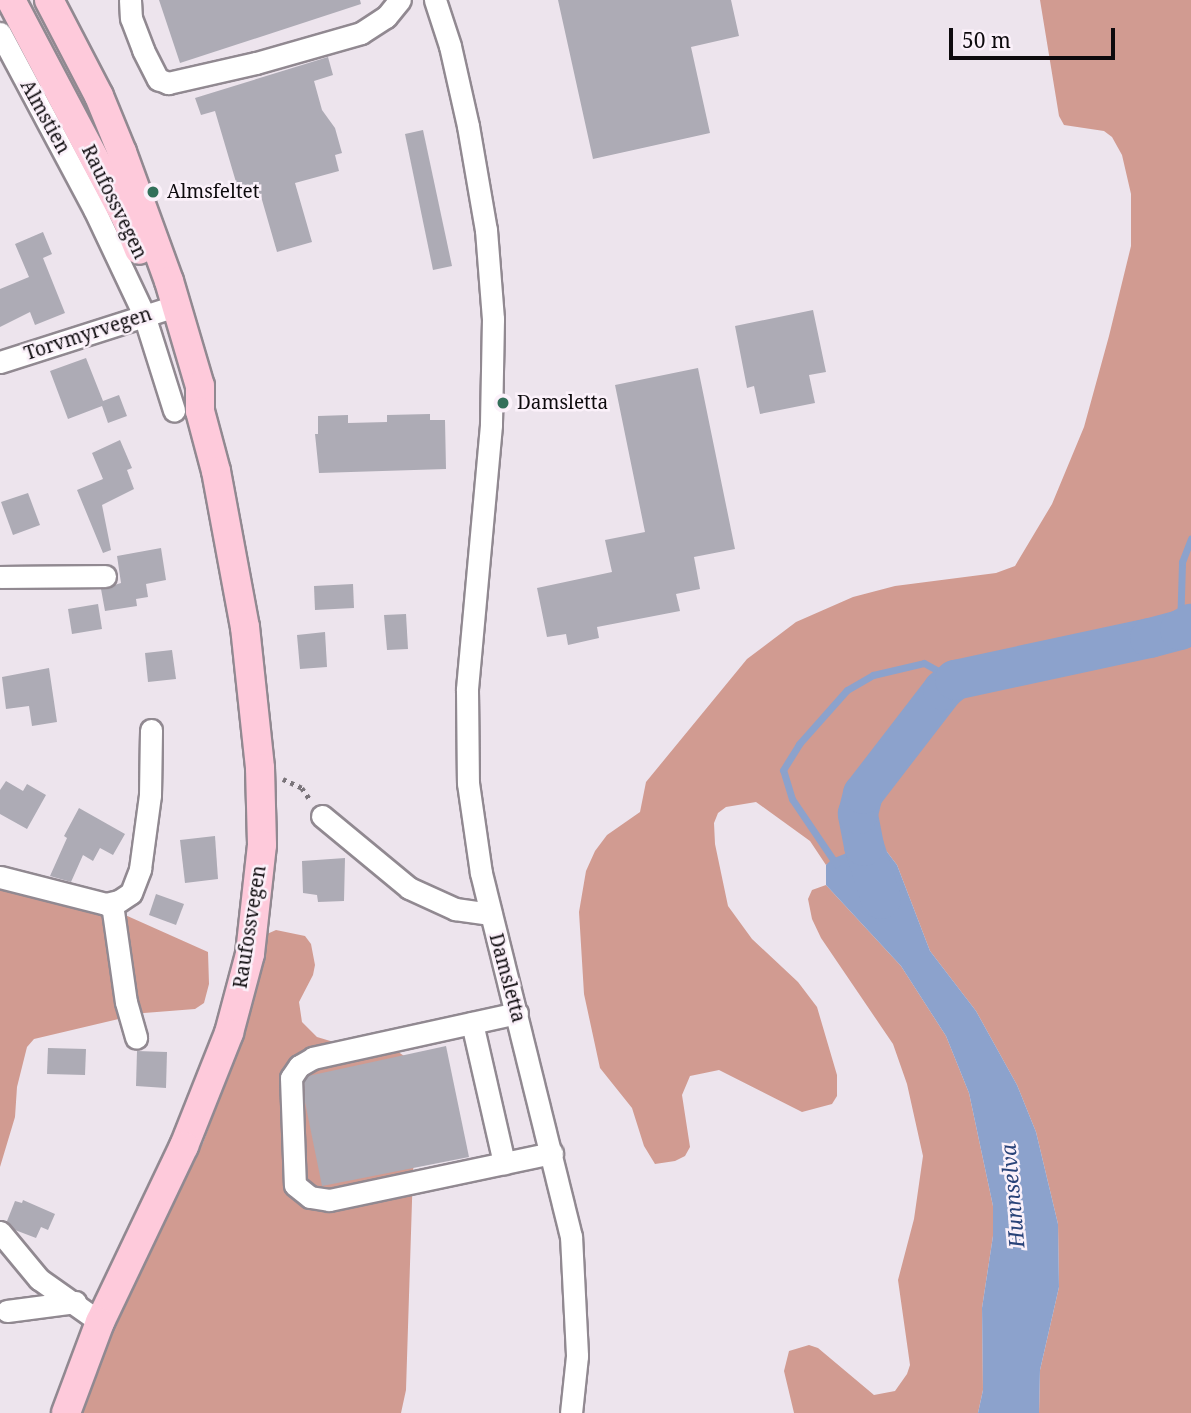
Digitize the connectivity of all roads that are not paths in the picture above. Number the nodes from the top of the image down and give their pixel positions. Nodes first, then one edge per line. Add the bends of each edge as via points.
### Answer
1 (49, 0) edge
2 (130, 0) edge
3 (400, 0) edge
4 (435, 0) edge
5 (14, 1) edge
6 (0, 33) edge
7 (161, 311) junction
8 (0, 362) edge
9 (105, 576) dead end
10 (0, 577) edge
11 (151, 730) dead end
12 (322, 816) road end
13 (0, 877) edge
14 (109, 904) junction
15 (491, 914) junction
16 (517, 1013) junction
17 (472, 1023) junction
18 (136, 1038) dead end
19 (552, 1153) junction
20 (504, 1163) junction
21 (0, 1232) edge
22 (75, 1303) junction
23 (7, 1311) dead end
24 (100, 1322) junction
25 (66, 1413) edge
26 (571, 1413) edge

1 - 7 main road, Raufossvegen via 99,96 150,227
2 - 3 street via 131,18 143,50 158,79 168,83 360,33 386,18
4 - 15 street, Damsletta via 468,126 486,230 493,319 491,425 466,740 471,809
5 - 7 main road, Raufossvegen via 127,220
6 - 7 street, Almstien via 94,209
7 - 8 street, Torvmyrvegen
7 - 24 main road, Raufossvegen via 200,386 187,411 218,485 245,626 260,768 259,887 250,954 214,1076
9 - 10 street
11 - 14 street via 150,795 140,869 131,893
12 - 15 street via 409,888 455,909
13 - 14 street
14 - 18 street
15 - 16 street, Damsletta
16 - 17 street
16 - 19 street, Damsletta
17 - 20 street
17 - 20 street via 313,1058 299,1066 291,1077 295,1185 310,1197 329,1199
19 - 20 street
19 - 26 street, Damsletta via 571,1236 577,1356
21 - 22 street via 39,1279
22 - 23 street
22 - 24 street
24 - 25 main road, Raufossvegen

